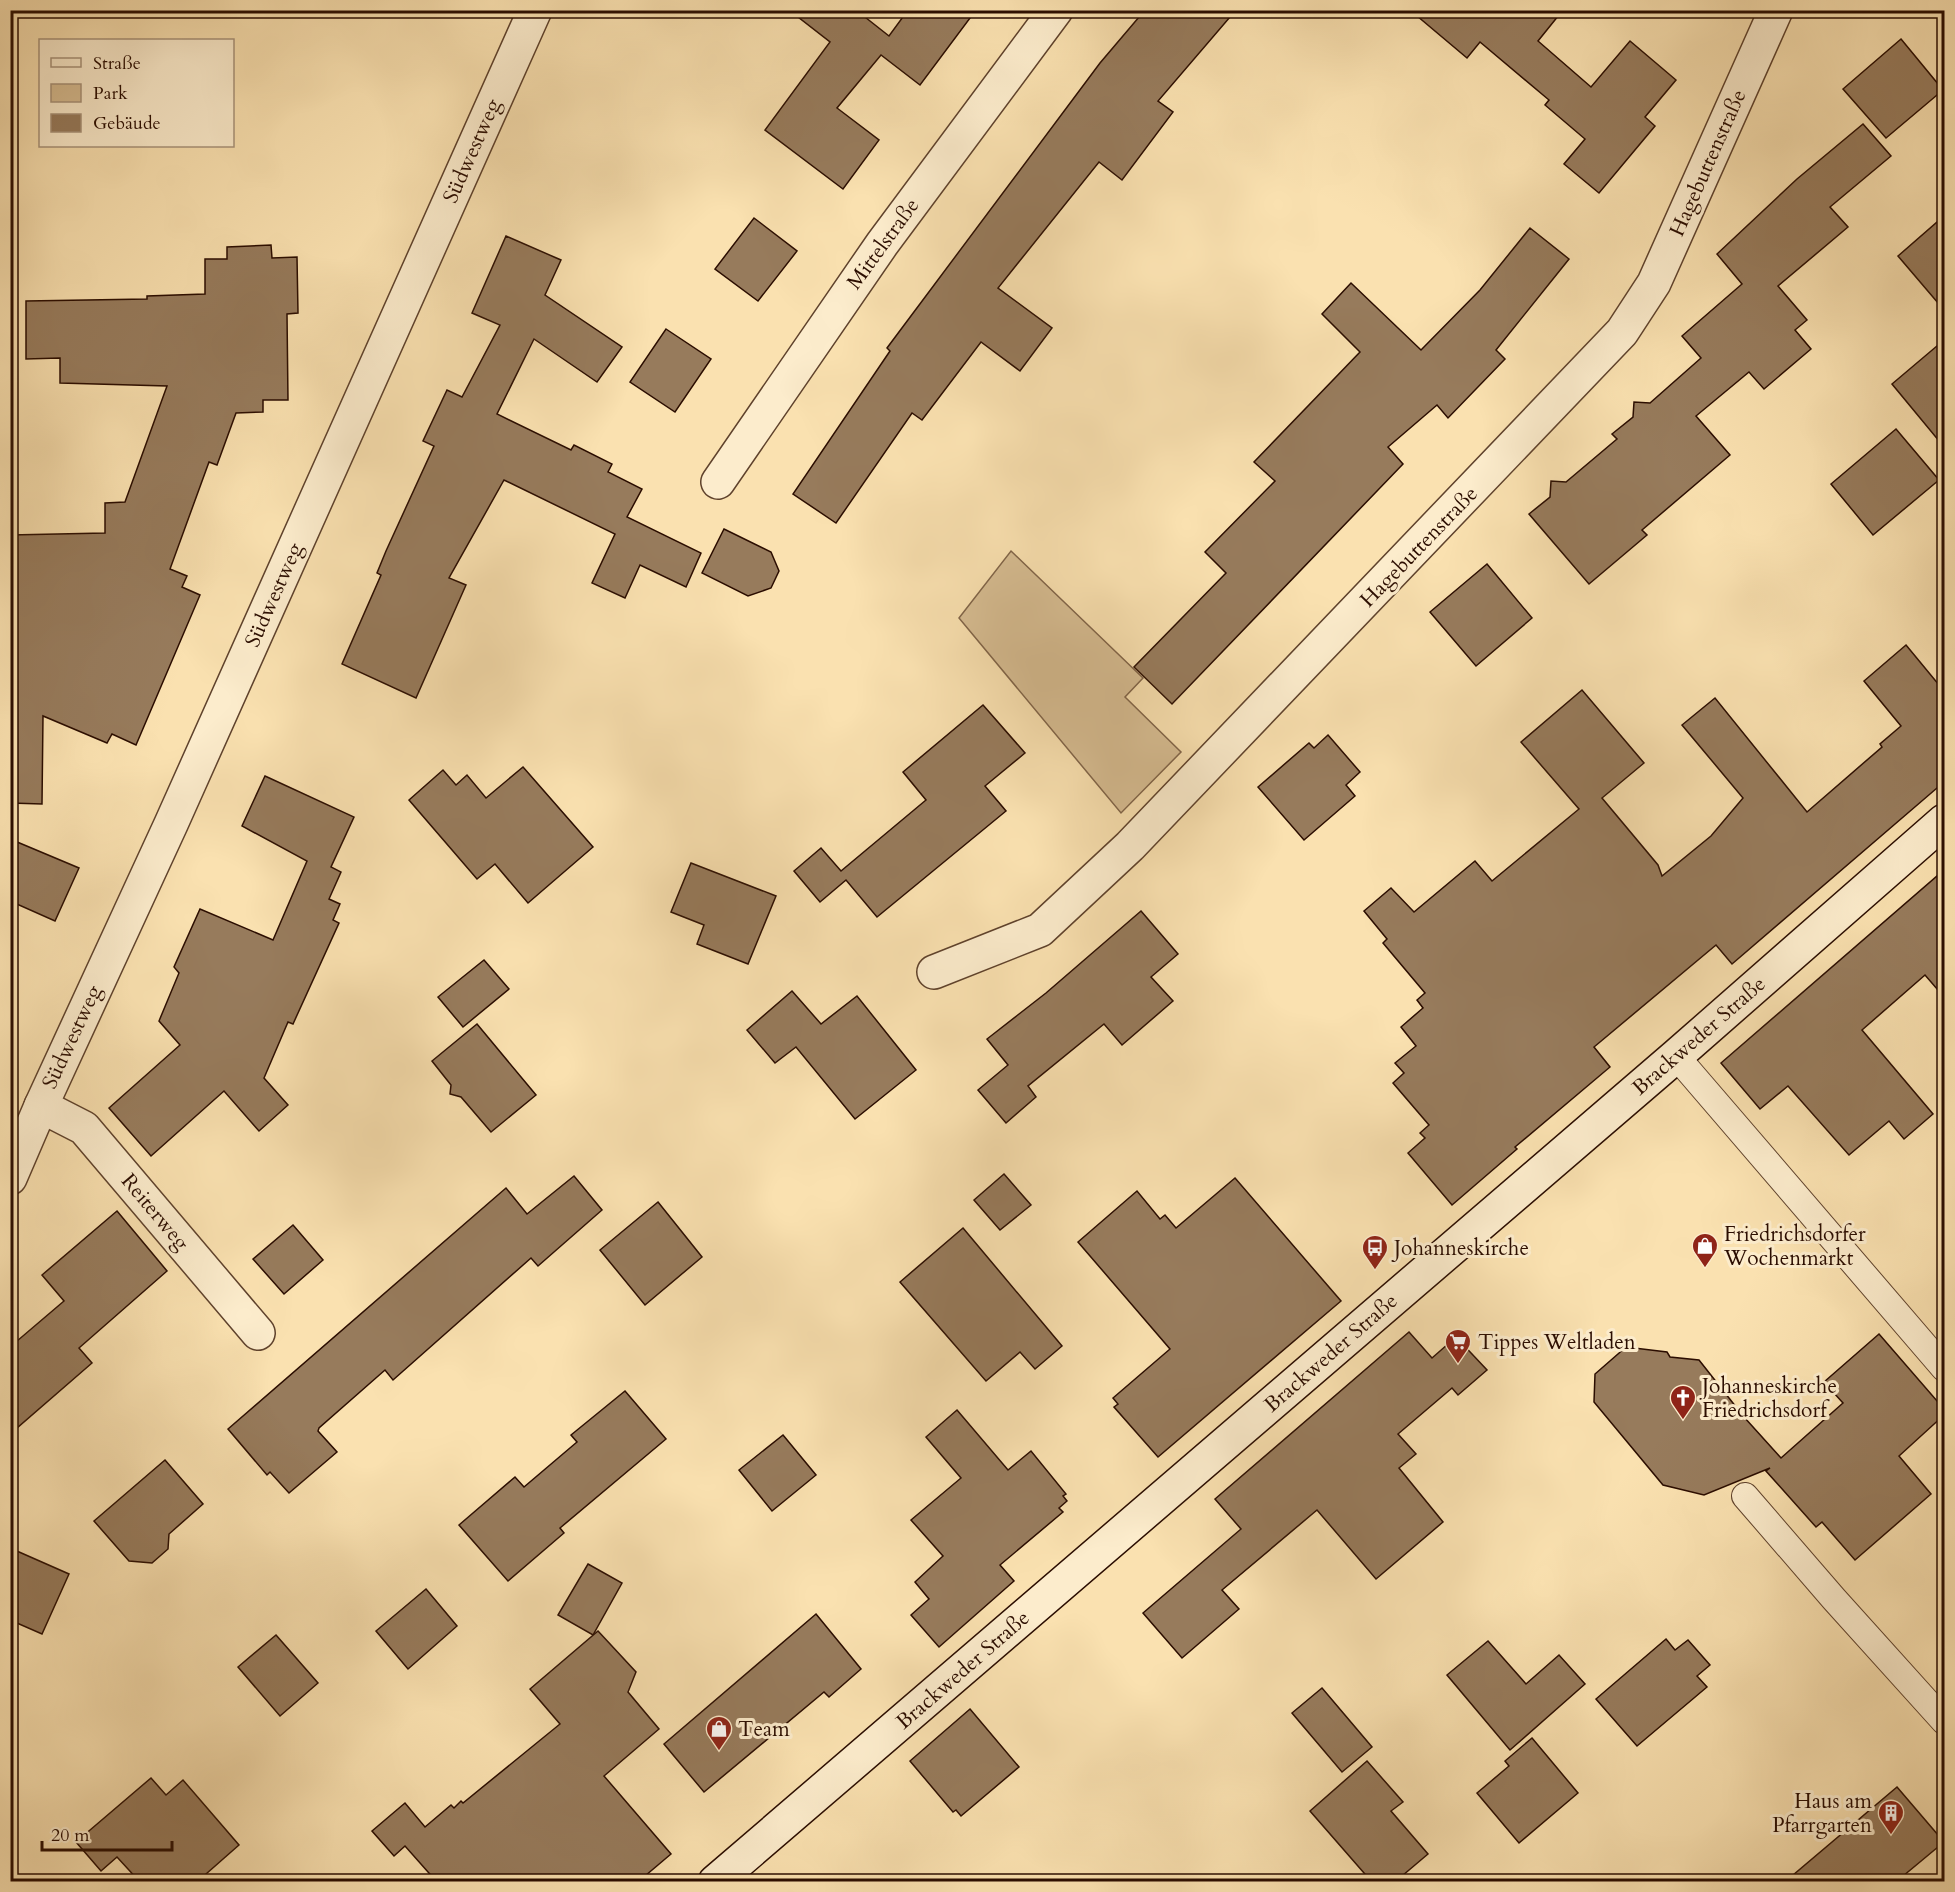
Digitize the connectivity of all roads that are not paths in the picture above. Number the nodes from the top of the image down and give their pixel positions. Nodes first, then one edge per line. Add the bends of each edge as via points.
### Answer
1 (535, 10) edge
2 (1056, 10) edge
3 (1776, 10) edge
4 (718, 482) dead end
5 (1944, 821) edge
6 (934, 972) dead end
7 (1676, 1056) junction
8 (41, 1106) junction
9 (10, 1178) edge
10 (258, 1333) dead end
11 (1944, 1368) edge
12 (1745, 1496) dead end
13 (1944, 1721) edge
14 (715, 1881) edge

1 - 8 street, Südwestweg
2 - 4 street, Mittelstraße via 882,244
3 - 6 street, Hagebuttenstraße via 1654,283 1622,332 1130,846 1040,930
5 - 7 street, Brackweder Straße
7 - 11 lane
7 - 14 street, Brackweder Straße
8 - 9 street, Südwestweg
8 - 10 street, Reiterweg via 84,1128
12 - 13 lane

